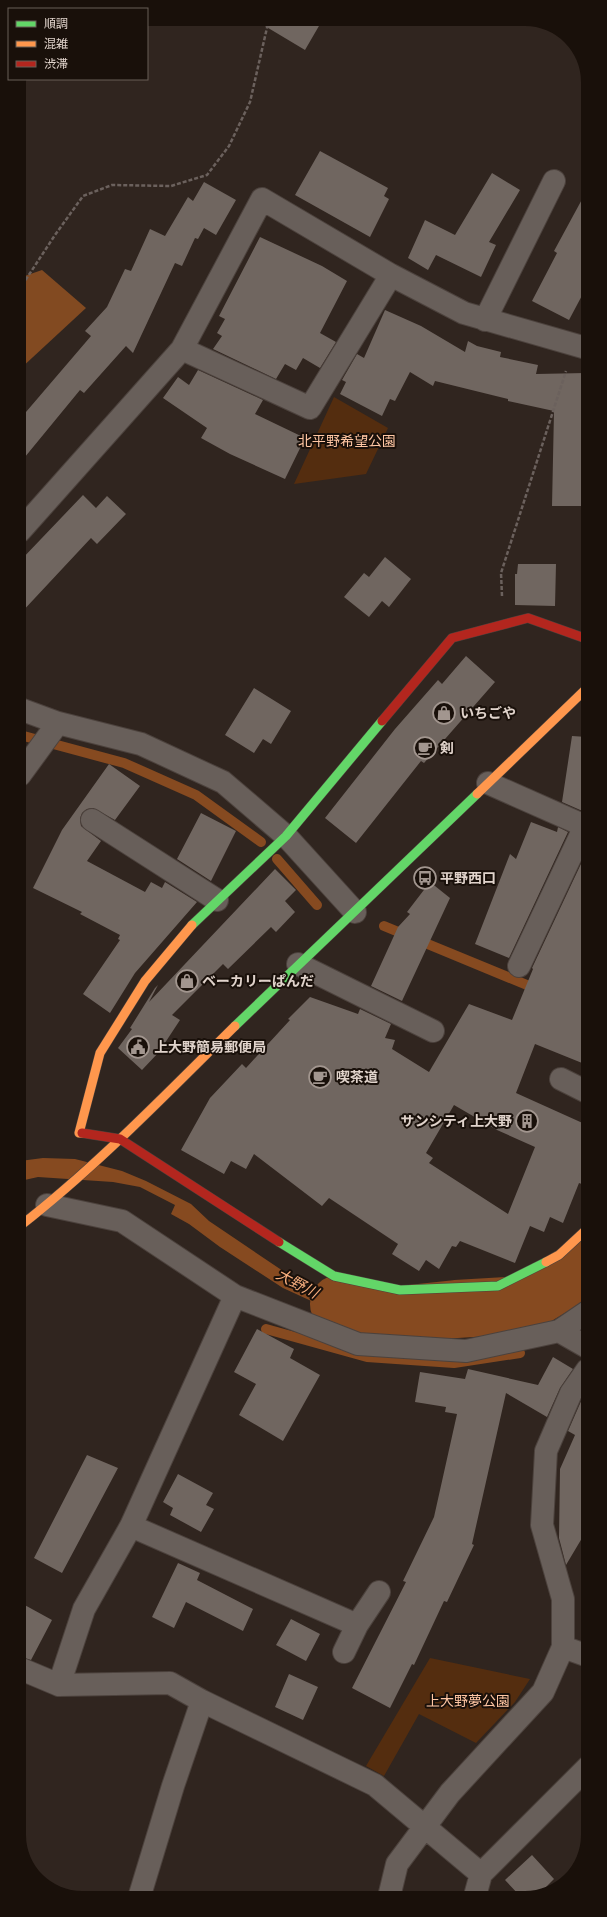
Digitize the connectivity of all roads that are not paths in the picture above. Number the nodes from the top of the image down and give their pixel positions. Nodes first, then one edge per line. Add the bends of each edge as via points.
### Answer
1 (554, 181) dead end
2 (391, 275) junction
3 (485, 320) junction
4 (581, 346) edge
5 (182, 349) junction
6 (26, 524) edge
7 (581, 637) edge
8 (581, 694) edge
9 (26, 711) edge
10 (58, 723) junction
11 (26, 767) edge
12 (488, 783) junction
13 (92, 820) dead end
14 (581, 824) edge
15 (581, 834) edge
16 (286, 836) junction
17 (217, 900) junction
18 (355, 912) junction
19 (298, 964) junction
20 (518, 966) dead end
21 (433, 1031) dead end
22 (561, 1079) dead end
23 (581, 1089) edge
24 (120, 1139) junction
25 (47, 1205) junction
26 (26, 1221) edge
27 (581, 1235) edge
28 (235, 1296) junction
29 (581, 1316) edge
30 (559, 1331) junction
31 (581, 1344) edge
32 (581, 1379) edge
33 (131, 1526) junction
34 (380, 1592) dead end
35 (358, 1625) junction
36 (563, 1648) junction
37 (344, 1652) dead end
38 (581, 1654) edge
39 (26, 1671) edge
40 (59, 1685) junction
41 (202, 1701) junction
42 (581, 1774) edge
43 (425, 1827) junction
44 (481, 1874) junction
45 (141, 1891) edge
46 (390, 1891) edge
47 (476, 1891) edge

1 - 3 street
2 - 3 street via 464,313
2 - 5 street via 310,408
2 - 5 street via 262,199
3 - 4 street
5 - 6 street
7 - 16 street via 528,618 452,638
8 - 12 street
9 - 10 street
10 - 11 street
10 - 16 street via 141,744 223,782
12 - 14 street
12 - 18 street
13 - 17 street
15 - 20 street
16 - 17 street
16 - 18 street
17 - 24 street via 199,917 145,981 100,1053 79,1133
18 - 19 street
19 - 21 street
19 - 24 street
22 - 23 street
24 - 25 street
24 - 27 street via 334,1276 400,1290 498,1286 559,1255
25 - 26 street
25 - 28 street via 122,1221
28 - 30 street via 358,1344 466,1352
28 - 33 street
29 - 30 street
30 - 31 street
32 - 36 street via 571,1393 546,1452 542,1525 563,1599
33 - 35 street
33 - 40 street via 84,1609
34 - 35 street
35 - 37 street
36 - 38 street
36 - 43 street via 543,1692 450,1793
39 - 40 street
40 - 41 street via 170,1683
41 - 43 street via 375,1785
41 - 45 street
42 - 44 street
43 - 44 street
43 - 46 street via 397,1864
44 - 47 street

